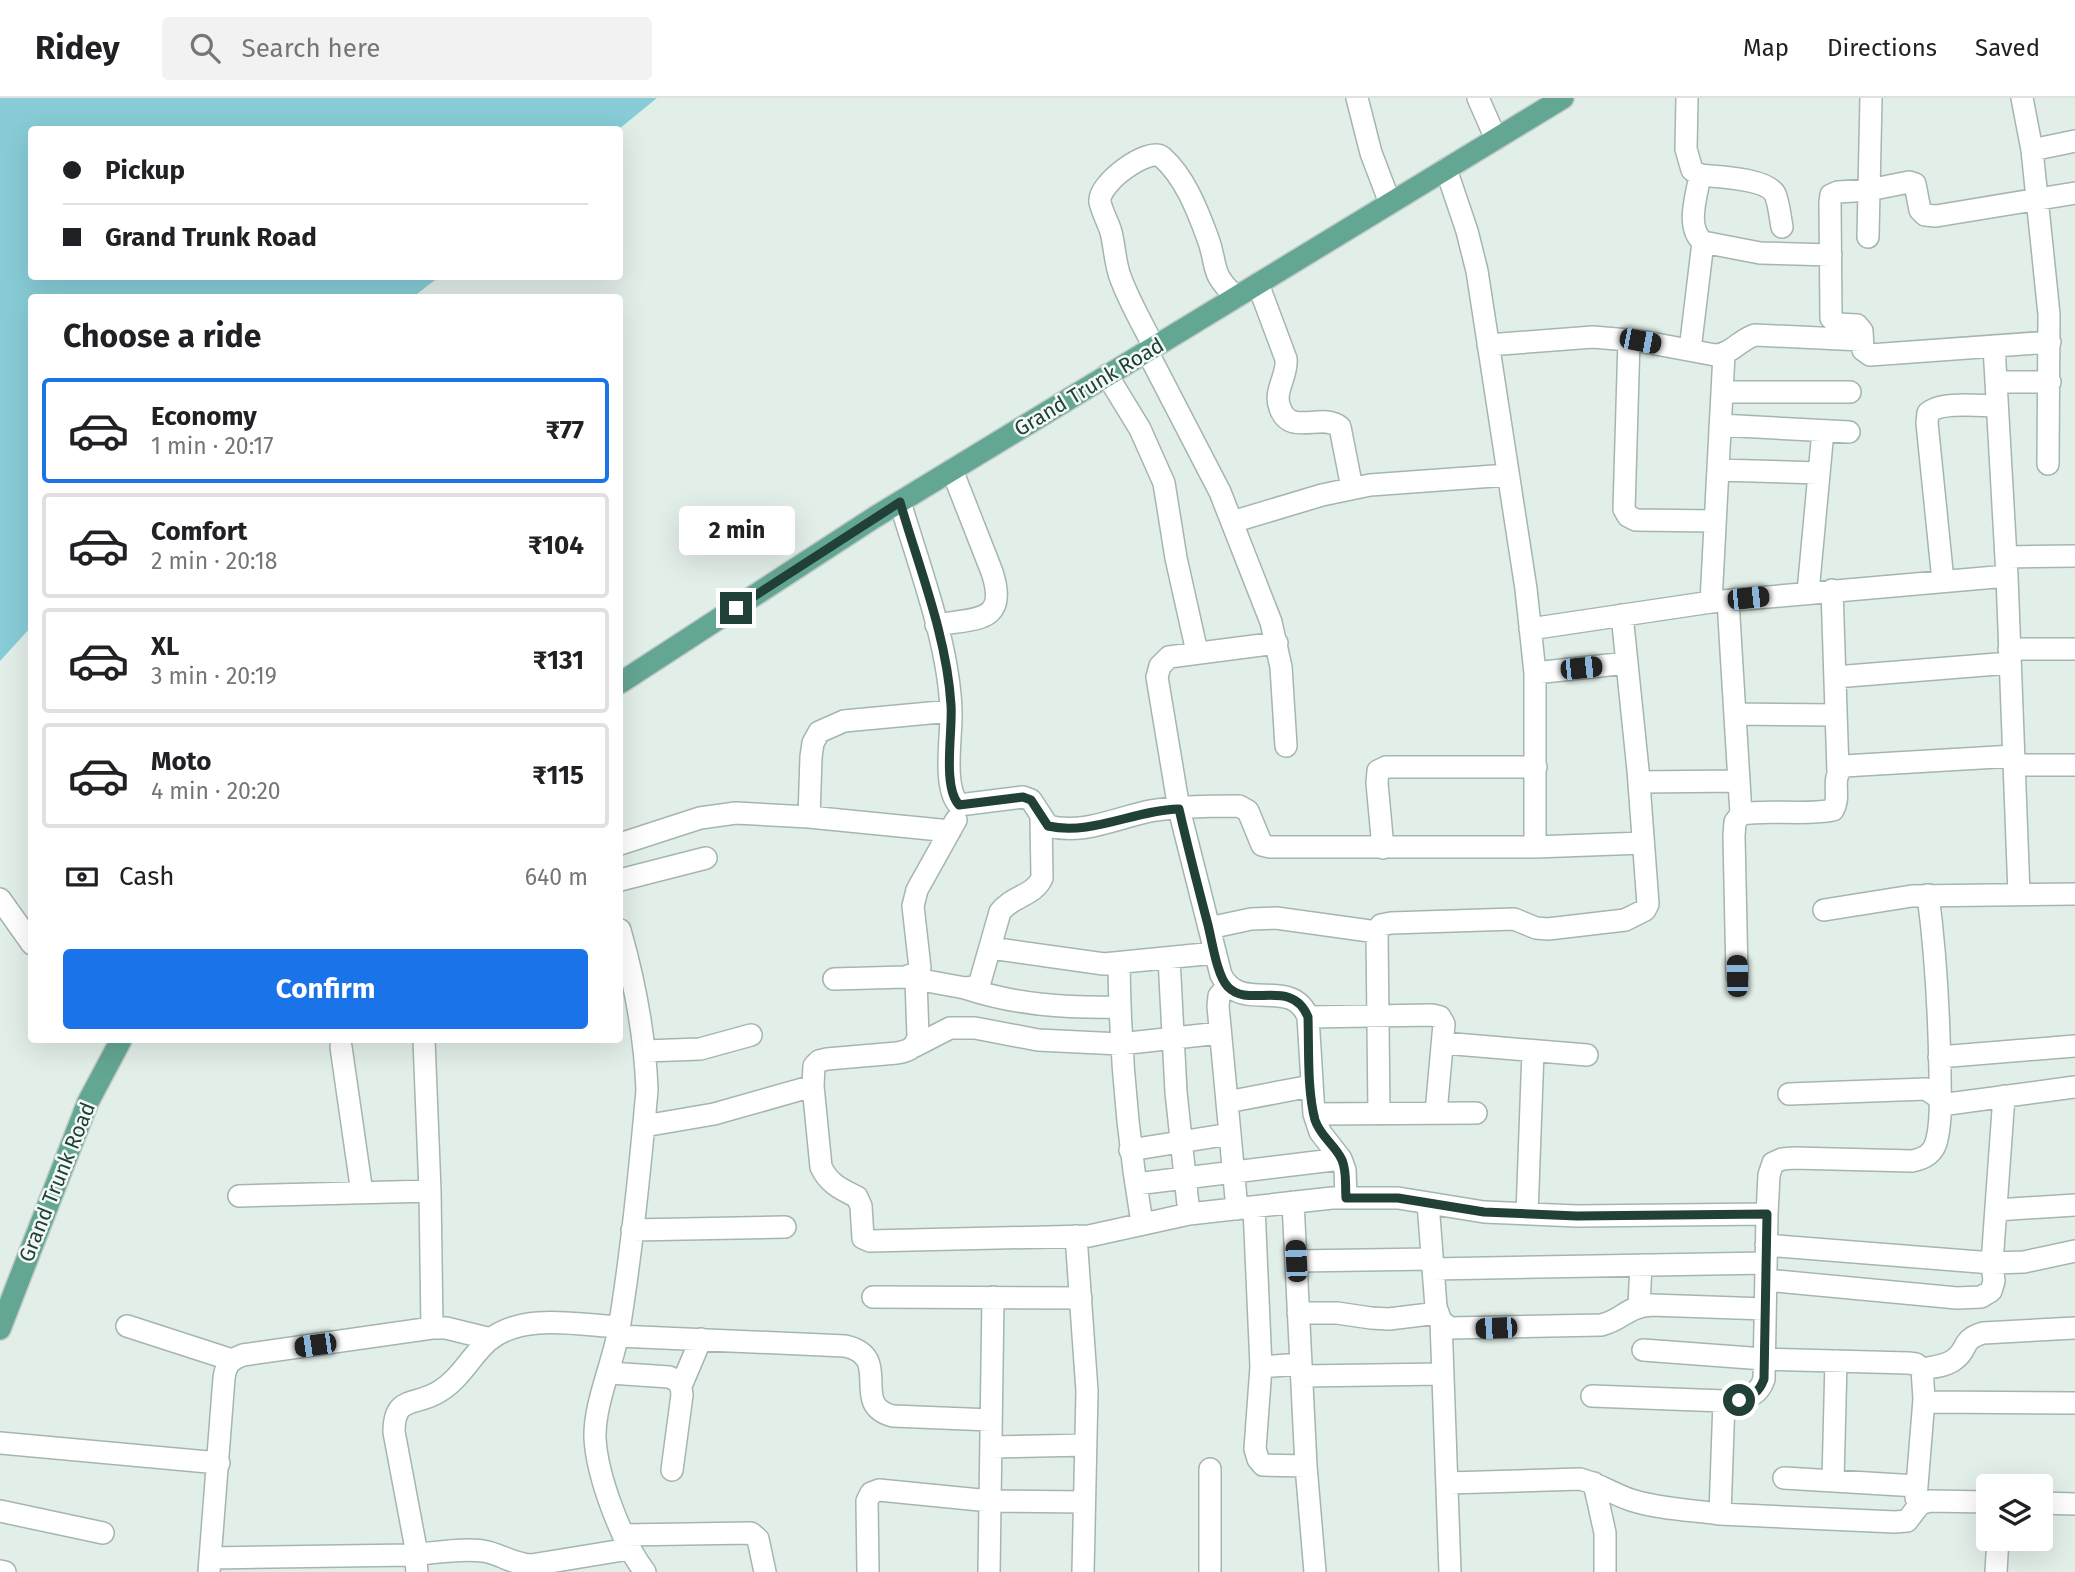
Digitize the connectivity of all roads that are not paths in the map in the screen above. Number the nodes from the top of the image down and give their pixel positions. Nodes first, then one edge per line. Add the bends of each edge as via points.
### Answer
1 (1357, 98) edge
2 (1478, 98) edge
3 (1563, 98) edge
4 (1688, 98) edge
5 (1871, 98) edge
6 (2022, 98) edge
7 (1496, 138) junction
8 (2075, 141) edge
9 (2032, 150) junction
10 (1446, 169) junction
11 (1700, 175) junction
12 (1869, 190) junction
13 (2075, 193) edge
14 (2037, 197) junction
15 (1390, 203) junction
16 (1782, 227) dead end
17 (1868, 237) dead end
18 (1703, 242) junction
19 (1830, 255) junction
20 (1258, 284) junction
21 (1236, 297) junction
22 (1629, 340) junction
23 (1862, 340) junction
24 (2050, 342) junction
25 (1488, 345) junction
26 (1994, 346) junction
27 (1151, 349) junction
28 (1690, 350) junction
29 (1724, 354) junction
30 (1107, 376) junction
31 (1996, 382) junction
32 (2050, 382) junction
33 (1722, 392) junction
34 (1850, 392) dead end
35 (1997, 406) junction
36 (1720, 425) junction
37 (1823, 431) junction
38 (1849, 432) dead end
39 (2048, 464) dead end
40 (952, 470) junction
41 (1718, 470) junction
42 (1819, 473) junction
43 (1508, 475) junction
44 (1352, 488) junction
45 (900, 502) junction
46 (1715, 521) junction
47 (1232, 523) junction
48 (2075, 556) edge
49 (2006, 567) junction
50 (1943, 581) junction
51 (1832, 590) junction
52 (1808, 592) junction
53 (1719, 601) junction
54 (1622, 615) junction
55 (936, 625) junction
56 (1530, 629) junction
57 (1277, 643) junction
58 (2075, 649) edge
59 (1197, 652) junction
60 (2010, 656) junction
61 (1627, 663) junction
62 (1535, 673) junction
63 (1835, 677) junction
64 (623, 681) edge
65 (951, 711) junction
66 (1735, 714) junction
67 (1836, 715) junction
68 (1286, 746) dead end
69 (2014, 760) junction
70 (2075, 765) edge
71 (1536, 767) junction
72 (1838, 771) junction
73 (1739, 781) junction
74 (1639, 782) junction
75 (959, 805) junction
76 (1179, 809) junction
77 (1741, 814) junction
78 (809, 817) junction
79 (1041, 818) junction
80 (950, 831) junction
81 (623, 843) edge
82 (1643, 843) junction
83 (1535, 847) junction
84 (1383, 848) junction
85 (706, 858) dead end
86 (623, 879) edge
87 (2019, 894) junction
88 (2075, 894) edge
89 (1928, 895) junction
90 (0, 899) edge
91 (1824, 910) dead end
92 (1209, 928) junction
93 (1377, 932) junction
94 (28, 938) edge
95 (623, 942) edge
96 (990, 948) junction
97 (1215, 953) junction
98 (1169, 958) junction
99 (1119, 963) junction
100 (1737, 976) dead end
101 (911, 978) junction
102 (834, 979) dead end
103 (1227, 987) junction
104 (965, 988) junction
105 (1119, 1007) junction
106 (1376, 1016) junction
107 (1308, 1017) junction
108 (1220, 1032) junction
109 (751, 1035) dead end
110 (1173, 1038) junction
111 (119, 1043) edge
112 (424, 1043) edge
113 (1443, 1043) junction
114 (1121, 1044) junction
115 (915, 1046) junction
116 (2075, 1046) edge
117 (341, 1047) dead end
118 (645, 1051) junction
119 (1533, 1051) junction
120 (1587, 1055) dead end
121 (1940, 1056) junction
122 (813, 1086) junction
123 (1311, 1086) junction
124 (2075, 1087) edge
125 (1788, 1094) dead end
126 (2004, 1096) junction
127 (1940, 1099) junction
128 (1227, 1102) junction
129 (1436, 1113) junction
130 (1476, 1113) dead end
131 (1314, 1114) junction
132 (1379, 1114) junction
133 (644, 1126) junction
134 (1230, 1134) junction
135 (1180, 1141) junction
136 (1130, 1150) junction
137 (1341, 1159) junction
138 (1233, 1172) junction
139 (1185, 1178) junction
140 (1136, 1184) junction
141 (430, 1191) junction
142 (362, 1193) junction
143 (239, 1196) dead end
144 (1346, 1198) junction
145 (1293, 1202) junction
146 (1428, 1203) junction
147 (2075, 1205) edge
148 (1246, 1208) junction
149 (1996, 1210) junction
150 (1189, 1214) junction
151 (1527, 1214) junction
152 (1767, 1214) junction
153 (1142, 1223) junction
154 (785, 1227) dead end
155 (632, 1230) junction
156 (1076, 1236) junction
157 (2075, 1251) edge
158 (1296, 1261) junction
159 (1766, 1263) junction
160 (1992, 1263) junction
161 (1433, 1264) junction
162 (1641, 1265) junction
163 (873, 1297) dead end
164 (993, 1297) junction
165 (1082, 1298) junction
166 (1639, 1306) junction
167 (1765, 1309) junction
168 (1298, 1313) junction
169 (1439, 1317) junction
170 (127, 1326) dead end
171 (432, 1328) junction
172 (2075, 1328) edge
173 (0, 1329) edge
174 (619, 1331) junction
175 (491, 1339) junction
176 (701, 1339) junction
177 (1643, 1350) dead end
178 (1764, 1359) junction
179 (232, 1360) junction
180 (1836, 1361) junction
181 (1261, 1367) junction
182 (1922, 1369) junction
183 (1301, 1370) junction
184 (610, 1373) junction
185 (1443, 1374) junction
186 (681, 1386) junction
187 (1592, 1396) dead end
188 (1924, 1399) junction
189 (1724, 1401) junction
190 (2075, 1403) edge
191 (991, 1420) junction
192 (0, 1443) edge
193 (1086, 1445) junction
194 (991, 1447) junction
195 (219, 1463) junction
196 (1306, 1466) junction
197 (1210, 1469) dead end
198 (671, 1470) dead end
199 (1784, 1478) dead end
200 (1833, 1481) junction
201 (1448, 1483) junction
202 (1594, 1483) junction
203 (1917, 1486) junction
204 (990, 1501) junction
205 (1084, 1502) junction
206 (1976, 1502) edge
207 (2053, 1503) edge
208 (2075, 1504) edge
209 (1915, 1510) junction
210 (0, 1511) edge
211 (1720, 1514) junction
212 (103, 1533) dead end
213 (626, 1542) junction
214 (1997, 1551) edge
215 (415, 1560) edge
216 (210, 1565) edge
217 (0, 1571) edge
218 (5, 1572) edge
219 (645, 1572) edge
220 (765, 1572) edge
221 (868, 1572) edge
222 (989, 1572) edge
223 (1083, 1572) edge
224 (1210, 1572) edge
225 (1315, 1572) edge
226 (1450, 1572) edge
227 (1605, 1572) edge
228 (1996, 1572) edge

1 - 15 street
2 - 7 street
3 - 7 main road, Grand Trunk Road
4 - 11 street via 1688,161
5 - 12 street
6 - 9 street
7 - 10 main road, Grand Trunk Road
8 - 9 street
9 - 14 street
10 - 15 main road, Grand Trunk Road
10 - 25 street via 1473,251
11 - 16 street via 1768,186
11 - 18 street via 1693,228
12 - 14 street via 1915,184 1920,210 1936,216
12 - 17 street
12 - 19 street via 1831,195
13 - 14 street
14 - 24 street
15 - 20 main road, Grand Trunk Road
18 - 19 street via 1760,253
18 - 28 street
19 - 23 street via 1831,318 1838,324 1857,325
20 - 21 main road, Grand Trunk Road
20 - 44 street via 1286,359 1280,410 1297,424 1324,421 1339,427
21 - 27 main road, Grand Trunk Road
21 - 27 street via 1218,279 1208,239 1180,178 1160,155 1146,156 1106,183 1100,200 1121,280
22 - 25 street via 1593,337
22 - 28 street
22 - 46 street via 1624,509 1636,520
23 - 26 street via 1863,349 1878,356
23 - 29 street via 1755,335
24 - 26 street
24 - 32 street
25 - 43 street
26 - 31 street
27 - 30 main road, Grand Trunk Road
27 - 47 street
28 - 29 street
29 - 33 street
30 - 40 main road, Grand Trunk Road
30 - 59 street via 1145,439 1164,483
31 - 32 street
31 - 35 street
32 - 39 street
33 - 34 street
33 - 36 street
35 - 49 street
35 - 50 street via 1944,406 1928,413
36 - 37 street
36 - 41 street
37 - 38 street
37 - 42 street
40 - 45 main road, Grand Trunk Road
40 - 55 street via 998,587 998,599 994,610 984,617
41 - 42 street
41 - 46 street
42 - 52 street
43 - 44 street
43 - 56 street
44 - 47 street
45 - 55 street
45 - 64 main road, Grand Trunk Road
46 - 53 street
47 - 57 street
48 - 49 street
49 - 50 street
49 - 60 street
50 - 51 street
51 - 52 street
51 - 63 street
52 - 53 street
53 - 54 street
53 - 66 street
54 - 56 street
54 - 61 street
55 - 65 street
56 - 62 street
57 - 59 street
57 - 68 street
58 - 60 street
59 - 76 street via 1168,657 1157,677
60 - 63 street
60 - 69 street
61 - 62 street
61 - 74 street
62 - 71 street
63 - 67 street
65 - 75 street via 951,793
65 - 78 street via 844,721 819,732 811,757
66 - 67 street
66 - 73 street
67 - 72 street
69 - 70 street
69 - 72 street via 1855,765
69 - 87 street
71 - 83 street
71 - 84 street via 1386,766 1378,771 1377,783
72 - 77 street via 1833,810
73 - 74 street
73 - 77 street
74 - 82 street
75 - 79 street via 1023,797 1031,800
75 - 80 street
76 - 79 street via 1078,829 1048,826
76 - 84 street via 1238,806 1248,811 1262,845 1270,847
76 - 92 street
77 - 100 street via 1734,836
78 - 80 street
78 - 81 street via 717,814
79 - 96 street via 1042,878 1038,887 1005,905
80 - 101 street via 917,890 914,905 920,968
82 - 83 street
82 - 93 street via 1648,904 1625,920 1548,929 1514,919 1391,923 1381,925
83 - 84 street
85 - 86 street
87 - 88 street
87 - 89 street
89 - 91 street
89 - 121 street via 1937,961
90 - 94 street
92 - 93 street via 1276,918
92 - 97 street
93 - 106 street
95 - 118 street
96 - 99 street
96 - 104 street via 980,982
97 - 98 street
97 - 103 street
98 - 99 street
98 - 110 street
99 - 105 street
101 - 102 street
101 - 104 street
101 - 115 street via 918,1037
103 - 107 street via 1237,993 1297,1000
103 - 108 street via 1219,996
104 - 105 street via 1035,1005
105 - 114 street
106 - 107 street
106 - 113 street via 1440,1017
106 - 132 street
107 - 123 street
108 - 110 street
108 - 128 street
109 - 118 street via 700,1049
110 - 114 street
110 - 135 street
111 - 173 main road, Grand Trunk Road via 88,1102
112 - 141 street
113 - 119 street
113 - 129 street
114 - 115 street via 1038,1040 950,1028
114 - 136 street
115 - 122 street via 897,1053 819,1061 814,1066
116 - 121 street
117 - 142 street
118 - 133 street
119 - 120 street
119 - 151 street
121 - 127 street
122 - 133 street via 714,1114
122 - 156 street via 821,1167 834,1185 857,1197 863,1238
123 - 128 street
123 - 131 street
124 - 126 street
125 - 127 street via 1926,1089
126 - 127 street via 1948,1104
126 - 149 street
127 - 152 street via 1936,1143 1924,1159 1782,1159 1773,1163 1769,1175
128 - 134 street
129 - 130 street
129 - 132 street
131 - 132 street
131 - 137 street via 1320,1132
133 - 155 street
134 - 135 street
134 - 138 street
135 - 136 street
135 - 139 street
136 - 140 street
137 - 138 street
137 - 144 street
138 - 139 street
138 - 148 street
139 - 140 street
139 - 150 street
140 - 153 street
141 - 142 street
141 - 171 street
142 - 143 street
144 - 145 street
144 - 146 street
145 - 148 street
145 - 158 street
146 - 151 street
146 - 161 street
147 - 149 street
148 - 150 street
148 - 181 street
149 - 160 street
150 - 153 street
151 - 152 street
152 - 159 street
153 - 156 street
154 - 155 street
155 - 174 street
156 - 165 street
157 - 160 street via 2024,1262
158 - 161 street
158 - 168 street
159 - 160 street
159 - 160 street via 1971,1299 1991,1291
159 - 162 street
159 - 167 street
161 - 162 street
161 - 169 street
162 - 166 street
163 - 164 street
164 - 165 street
164 - 191 street
165 - 193 street
166 - 167 street
166 - 169 street via 1601,1325 1469,1329 1450,1328
167 - 178 street
168 - 169 street
168 - 183 street
169 - 185 street
170 - 179 street
171 - 175 street
171 - 179 street
172 - 182 street via 1983,1333 1970,1337 1957,1359
174 - 175 street via 540,1324 521,1326
174 - 176 street
174 - 184 street
175 - 215 street via 450,1384 438,1393 406,1403 394,1420
176 - 186 street
176 - 191 street via 858,1349 866,1355 872,1396 882,1413
177 - 178 street
178 - 180 street
178 - 189 street via 1761,1389 1753,1396
179 - 195 street via 225,1367
180 - 182 street via 1909,1363
180 - 200 street
181 - 183 street
181 - 196 street via 1258,1460 1271,1467
182 - 188 street
183 - 185 street
183 - 196 street
184 - 186 street via 669,1377
184 - 213 street via 595,1422 596,1441 598,1461
185 - 201 street
186 - 198 street
187 - 189 street
188 - 190 street
188 - 203 street
189 - 211 street
191 - 194 street
192 - 195 street
193 - 194 street
193 - 205 street
194 - 204 street
195 - 216 street
196 - 225 street
197 - 224 street
199 - 200 street
200 - 203 street
201 - 202 street via 1563,1479
201 - 226 street
202 - 211 street via 1635,1501
202 - 227 street via 1605,1533
203 - 209 street
204 - 205 street
204 - 221 street via 891,1489 872,1493 867,1501
204 - 222 street
205 - 223 street
206 - 209 street via 1930,1501
207 - 208 street
209 - 211 street via 1907,1521 1895,1522
210 - 212 street
213 - 215 street via 531,1565 482,1551
213 - 219 street
213 - 220 street via 751,1533 758,1539
214 - 228 street
215 - 216 street
217 - 218 street

